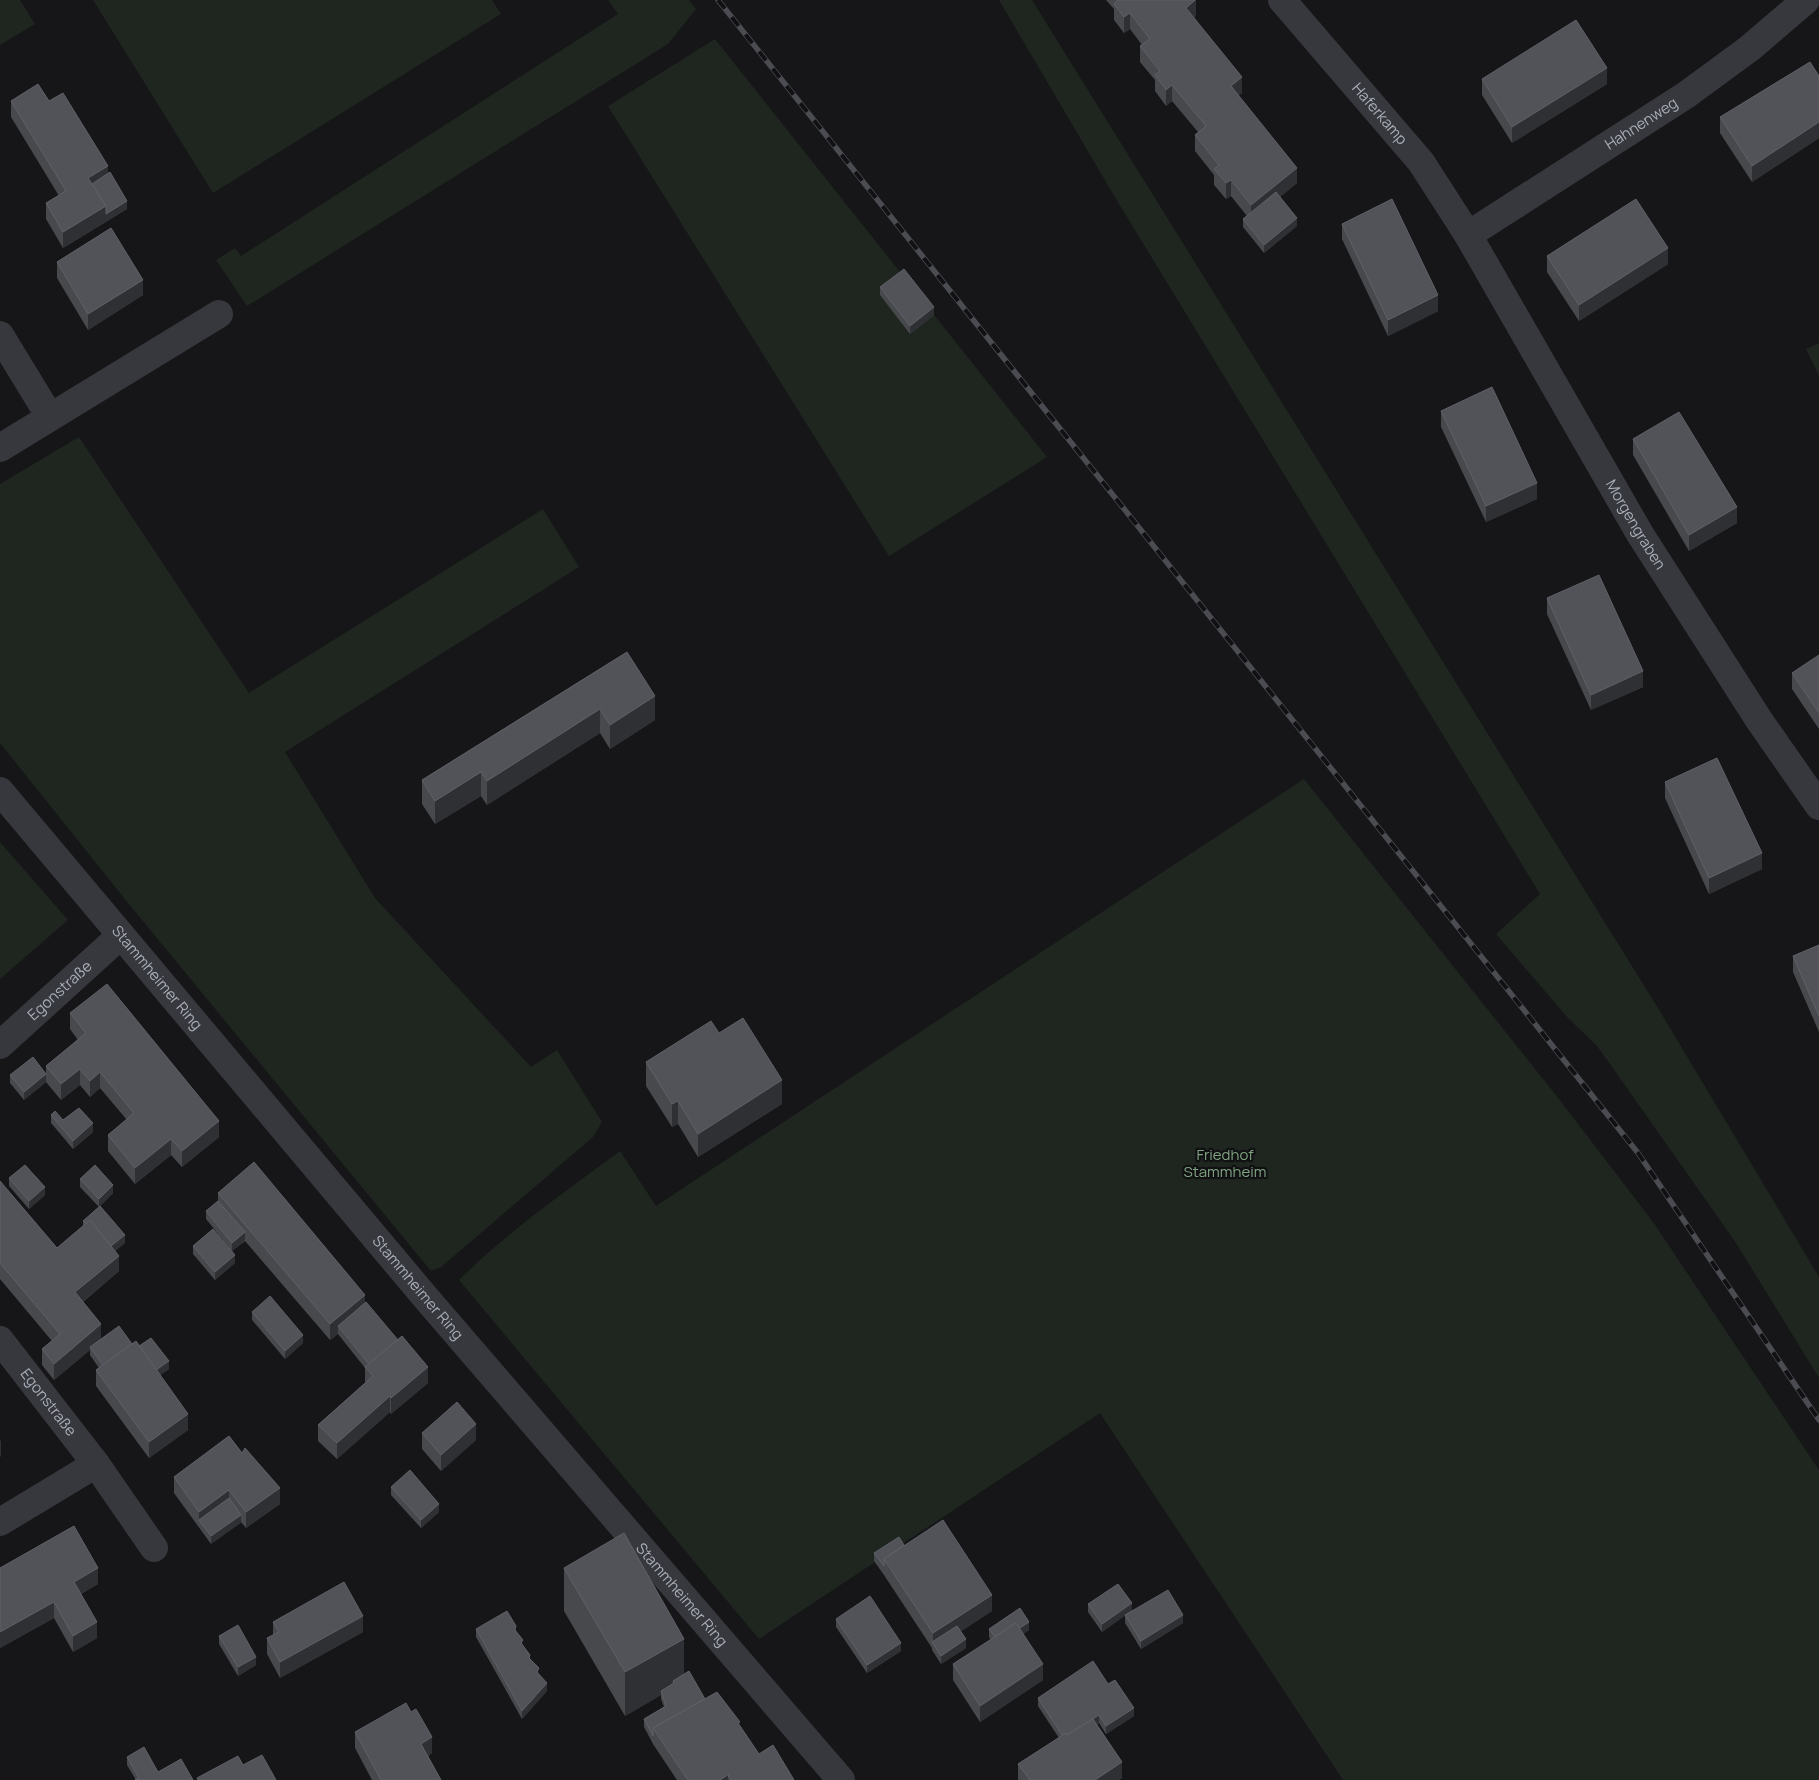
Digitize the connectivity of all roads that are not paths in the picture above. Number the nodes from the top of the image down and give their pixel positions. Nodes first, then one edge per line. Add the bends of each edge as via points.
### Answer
1 (1282, 0) edge
2 (1806, 0) edge
3 (1468, 235) junction
4 (219, 314) dead end
5 (0, 335) edge
6 (50, 417) junction
7 (0, 448) edge
8 (0, 791) edge
9 (1817, 798) edge
10 (120, 936) junction
11 (0, 1045) edge
12 (0, 1340) edge
13 (96, 1464) junction
14 (0, 1522) edge
15 (154, 1548) dead end
16 (841, 1780) edge

1 - 3 street, Haferkamp via 1421,162
2 - 3 street, Hahnenweg via 1750,48 1686,95
3 - 9 street, Morgengraben via 1640,534 1759,720
4 - 6 street
5 - 6 street
6 - 7 street
8 - 10 street, Stammheimer Ring
10 - 11 street, Egonstraße
10 - 16 street, Stammheimer Ring
12 - 13 street, Egonstraße
13 - 14 street
13 - 15 street, Egonstraße

